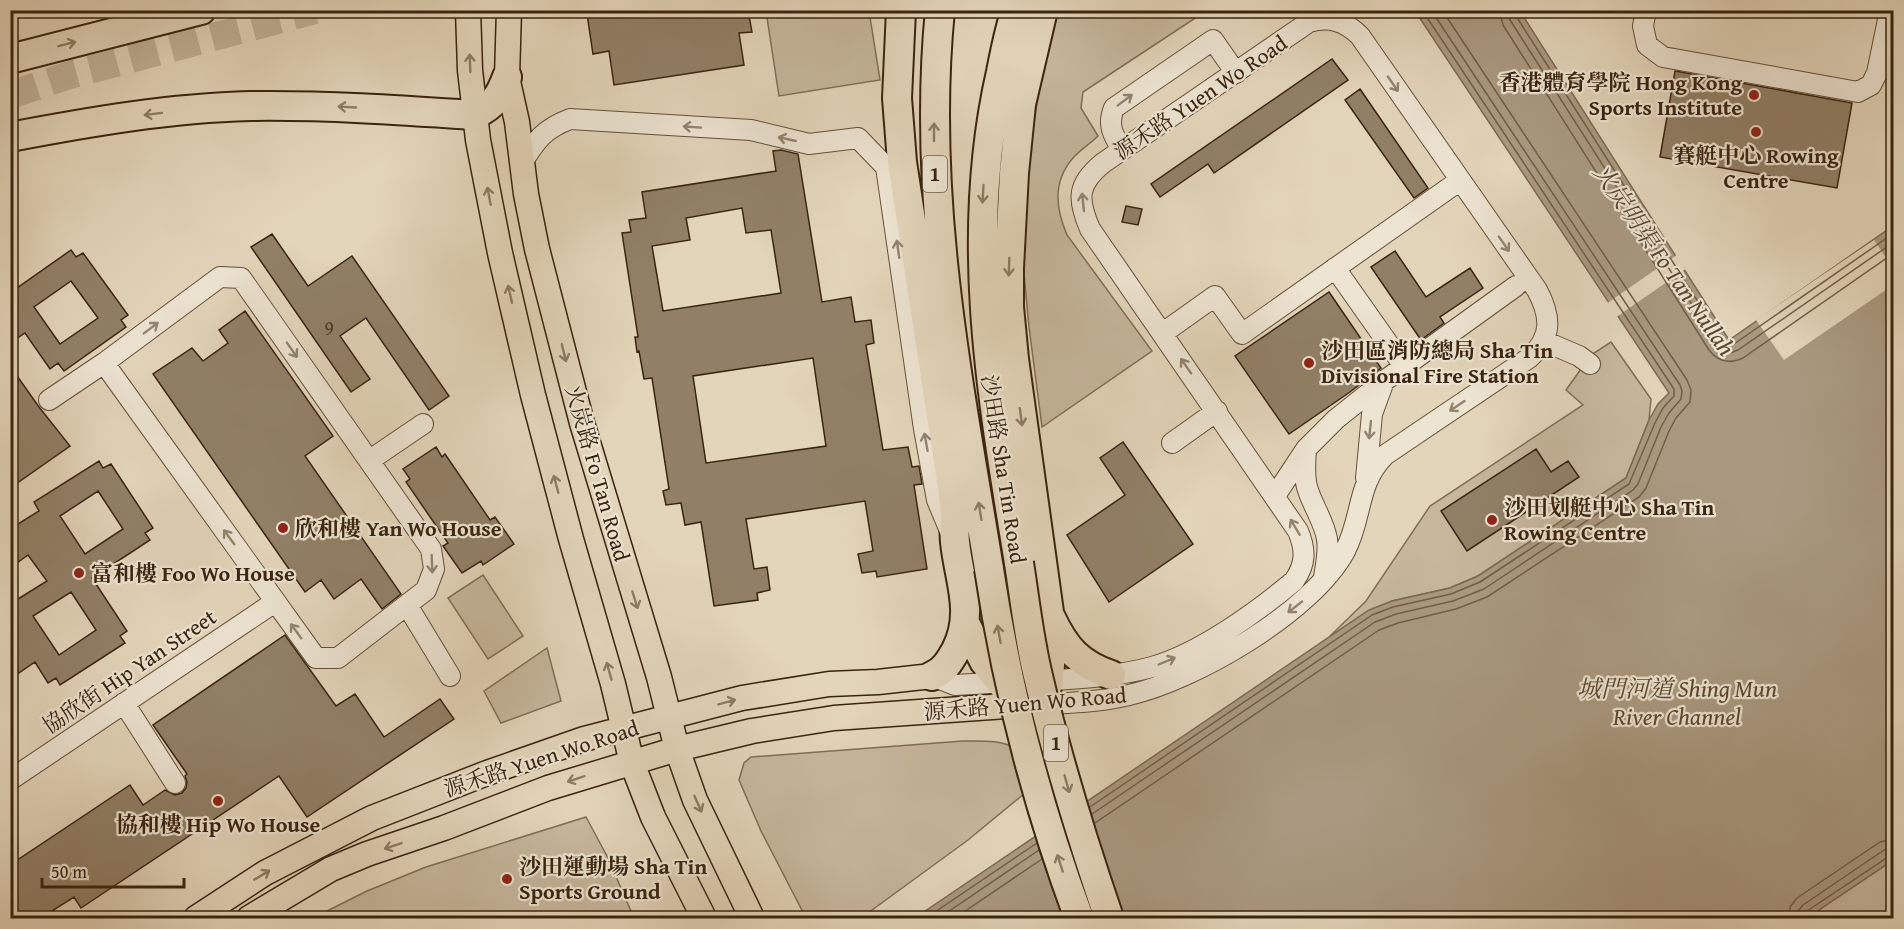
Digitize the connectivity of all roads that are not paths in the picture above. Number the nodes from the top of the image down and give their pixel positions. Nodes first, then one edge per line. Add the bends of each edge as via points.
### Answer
1 (201, 10) edge
2 (468, 10) edge
3 (509, 10) edge
4 (901, 10) edge
5 (940, 10) edge
6 (1016, 10) edge
7 (1043, 10) edge
8 (1326, 10) edge
9 (1356, 10) edge
10 (1646, 10) edge
11 (1890, 10) edge
12 (1309, 22) junction
13 (1360, 36) junction
14 (10, 59) edge
15 (1236, 73) junction
16 (507, 76) junction
17 (474, 115) junction
18 (10, 137) edge
19 (1122, 150) junction
20 (522, 163) junction
21 (1460, 181) junction
22 (1335, 268) junction
23 (1516, 286) dead end
24 (1163, 333) junction
25 (1544, 341) junction
26 (104, 363) junction
27 (1590, 364) dead end
28 (1404, 366) junction
29 (1384, 381) junction
30 (49, 400) dead end
31 (1217, 411) junction
32 (423, 424) dead end
33 (1172, 443) dead end
34 (1306, 449) junction
35 (370, 460) junction
36 (1366, 481) junction
37 (1275, 496) junction
38 (954, 541) junction
39 (1031, 567) junction
40 (961, 574) junction
41 (1323, 581) junction
42 (275, 602) junction
43 (407, 605) junction
44 (1050, 616) junction
45 (966, 625) junction
46 (1111, 675) junction
47 (450, 676) dead end
48 (932, 676) junction
49 (999, 683) junction
50 (1037, 696) junction
51 (124, 703) junction
52 (670, 717) junction
53 (624, 728) junction
54 (677, 749) junction
55 (632, 763) junction
56 (10, 780) edge
57 (175, 783) dead end
58 (196, 918) edge
59 (249, 918) edge
60 (704, 918) edge
61 (752, 918) edge
62 (1079, 918) edge
63 (1110, 918) edge

14 -> 1 highway
17 -> 2 main road, 火炭路 Fo Tan Road
3 - 16 main road, 火炭路 Fo Tan Road
4 - 38 highway via 897,98 902,162 950,474
62 -> 5 highway, 沙田路 Sha Tin Road / 1, bridge via 1037,792 1007,674 952,337 936,196 934,103
6 -> 39 highway, 沙田路 Sha Tin Road / 1 via 990,127 982,254 988,366
7 -> 39 highway via 1022,104 1009,268
8 - 12 street
9 - 13 street
10 - 11 street via 1642,26 1647,45 1663,57 1858,92 1871,85 1877,73
12 - 13 street, 源禾路 Yuen Wo Road via 1330,19 1351,27
12 - 15 street, 源禾路 Yuen Wo Road
13 -> 21 street, 源禾路 Yuen Wo Road
15 - 19 street, 源禾路 Yuen Wo Road
19 -> 15 street via 1111,132 1114,108 1213,40
16 - 17 highway via 501,94 490,107
16 - 20 main road, 火炭路 Fo Tan Road
17 -> 18 highway via 248,106 105,120
53 -> 17 main road, 火炭路 Fo Tan Road via 533,395 500,253
24 -> 19 street, 源禾路 Yuen Wo Road via 1090,229 1081,201 1082,187 1091,173
38 -> 20 street via 934,488 886,167 858,138 809,144 751,130 570,119 542,135
20 -> 52 main road, 火炭路 Fo Tan Road via 537,249 582,423
21 - 22 street
21 -> 25 street, 源禾路 Yuen Wo Road via 1537,290 1548,328
22 - 24 street via 1242,334 1215,296
22 - 28 street
23 - 28 street
31 -> 24 street, 源禾路 Yuen Wo Road
25 - 27 street
25 -> 36 street, 源禾路 Yuen Wo Road via 1529,358 1385,455
26 - 30 street
26 -> 35 street via 220,277 241,278
42 -> 26 street
28 - 29 street
29 - 34 street
29 -> 36 street via 1372,414
31 - 33 street
31 - 37 street, 源禾路 Yuen Wo Road
32 - 35 street
34 - 37 street
34 - 41 street via 1306,485 1328,541
35 -> 43 street via 431,549 434,569 426,590
36 - 41 street, 源禾路 Yuen Wo Road via 1353,534
46 -> 37 street, 源禾路 Yuen Wo Road via 1153,667 1188,652 1244,619 1294,581 1304,562 1302,541
38 - 40 highway
39 - 40 highway via 1038,586 1019,599 987,596 974,589
39 - 44 highway
39 -> 63 highway, 沙田路 Sha Tin Road / 1, bridge via 1038,675 1090,864
40 - 45 highway
41 -> 50 street, 源禾路 Yuen Wo Road via 1256,636 1181,678 1111,699
43 -> 42 street via 338,658 316,658
42 - 51 street, 協欣街 Hip Yan Street
43 - 47 street
44 - 46 highway via 1075,654 1091,668
44 - 50 highway via 1052,659
45 - 48 highway via 948,663
45 - 49 highway
46 - 50 street, 源禾路 Yuen Wo Road
48 - 49 street, 源禾路 Yuen Wo Road via 955,685
52 -> 48 main road, 源禾路 Yuen Wo Road via 742,698 829,684
49 - 50 highway
49 - 50 street, 源禾路 Yuen Wo Road
50 - 54 main road, 源禾路 Yuen Wo Road via 897,715 834,718 752,731
51 - 56 street, 協欣街 Hip Yan Street
51 - 57 street
52 - 53 main road, 源禾路 Yuen Wo Road
52 - 54 main road, 火炭路 Fo Tan Road
53 - 55 main road, 火炭路 Fo Tan Road
58 -> 53 main road, 源禾路 Yuen Wo Road via 265,873 372,819 487,773
54 - 55 main road, 源禾路 Yuen Wo Road
54 -> 61 main road, 火炭路 Fo Tan Road via 695,800
55 -> 59 main road, 源禾路 Yuen Wo Road via 548,788 367,854 331,869
55 - 60 main road, 火炭路 Fo Tan Road via 653,817

